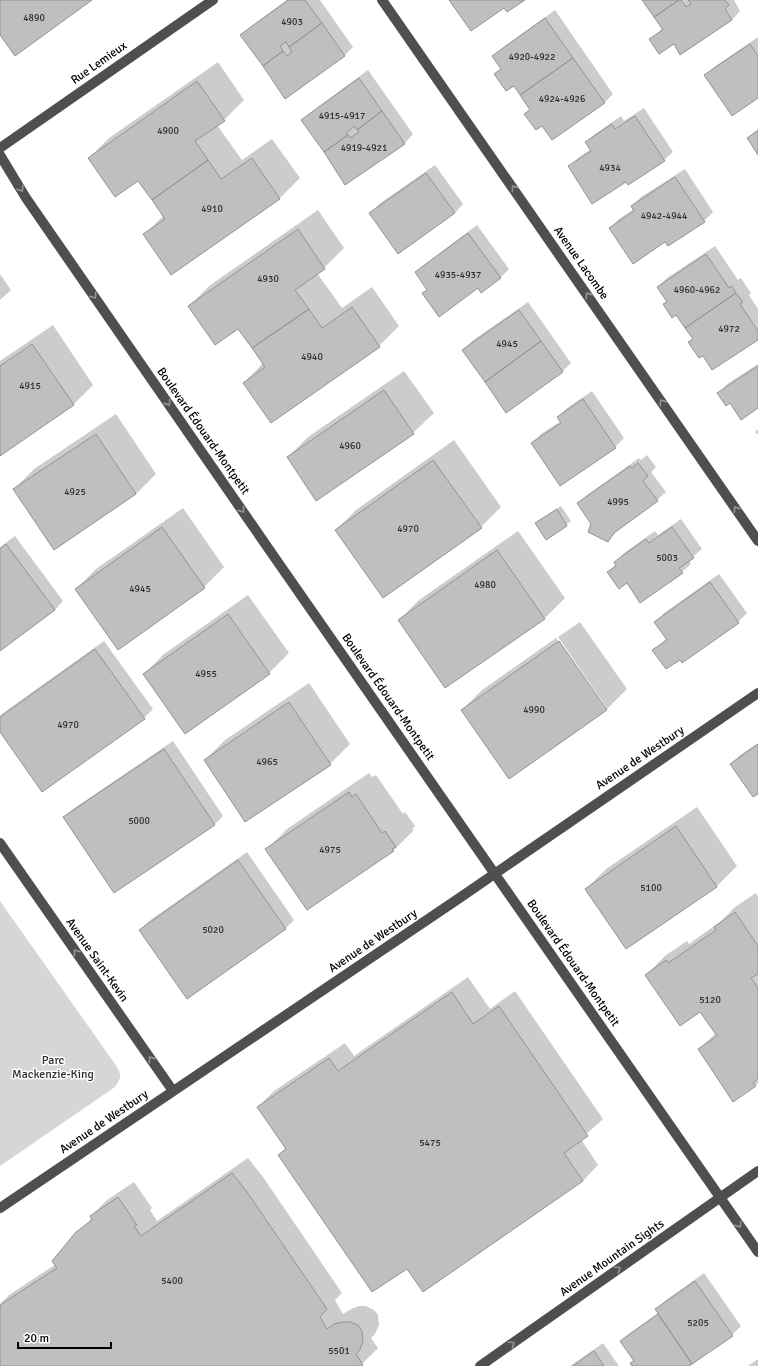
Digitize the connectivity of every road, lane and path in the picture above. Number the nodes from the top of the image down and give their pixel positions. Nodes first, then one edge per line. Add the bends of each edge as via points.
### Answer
1 (213, 0) edge
2 (382, 0) edge
3 (0, 148) edge
4 (0, 155) edge
5 (758, 541) edge
6 (758, 693) edge
7 (0, 843) edge
8 (494, 873) junction
9 (173, 1091) junction
10 (758, 1171) edge
11 (720, 1197) junction
12 (0, 1208) edge
13 (758, 1252) edge
14 (480, 1366) edge

1 - 3 street, Rue Lemieux
5 -> 2 street, Avenue Lacombe
4 -> 8 street, Boulevard Édouard-Montpetit via 40,217
6 - 8 street, Avenue de Westbury
9 -> 7 street, Avenue Saint-Kevin
8 - 9 street, Avenue de Westbury
8 - 11 street, Boulevard Édouard-Montpetit
9 - 12 street, Avenue de Westbury
10 - 11 street, Avenue Mountain Sights
11 -> 13 street, Boulevard Édouard-Montpetit
14 -> 11 street, Avenue Mountain Sights

